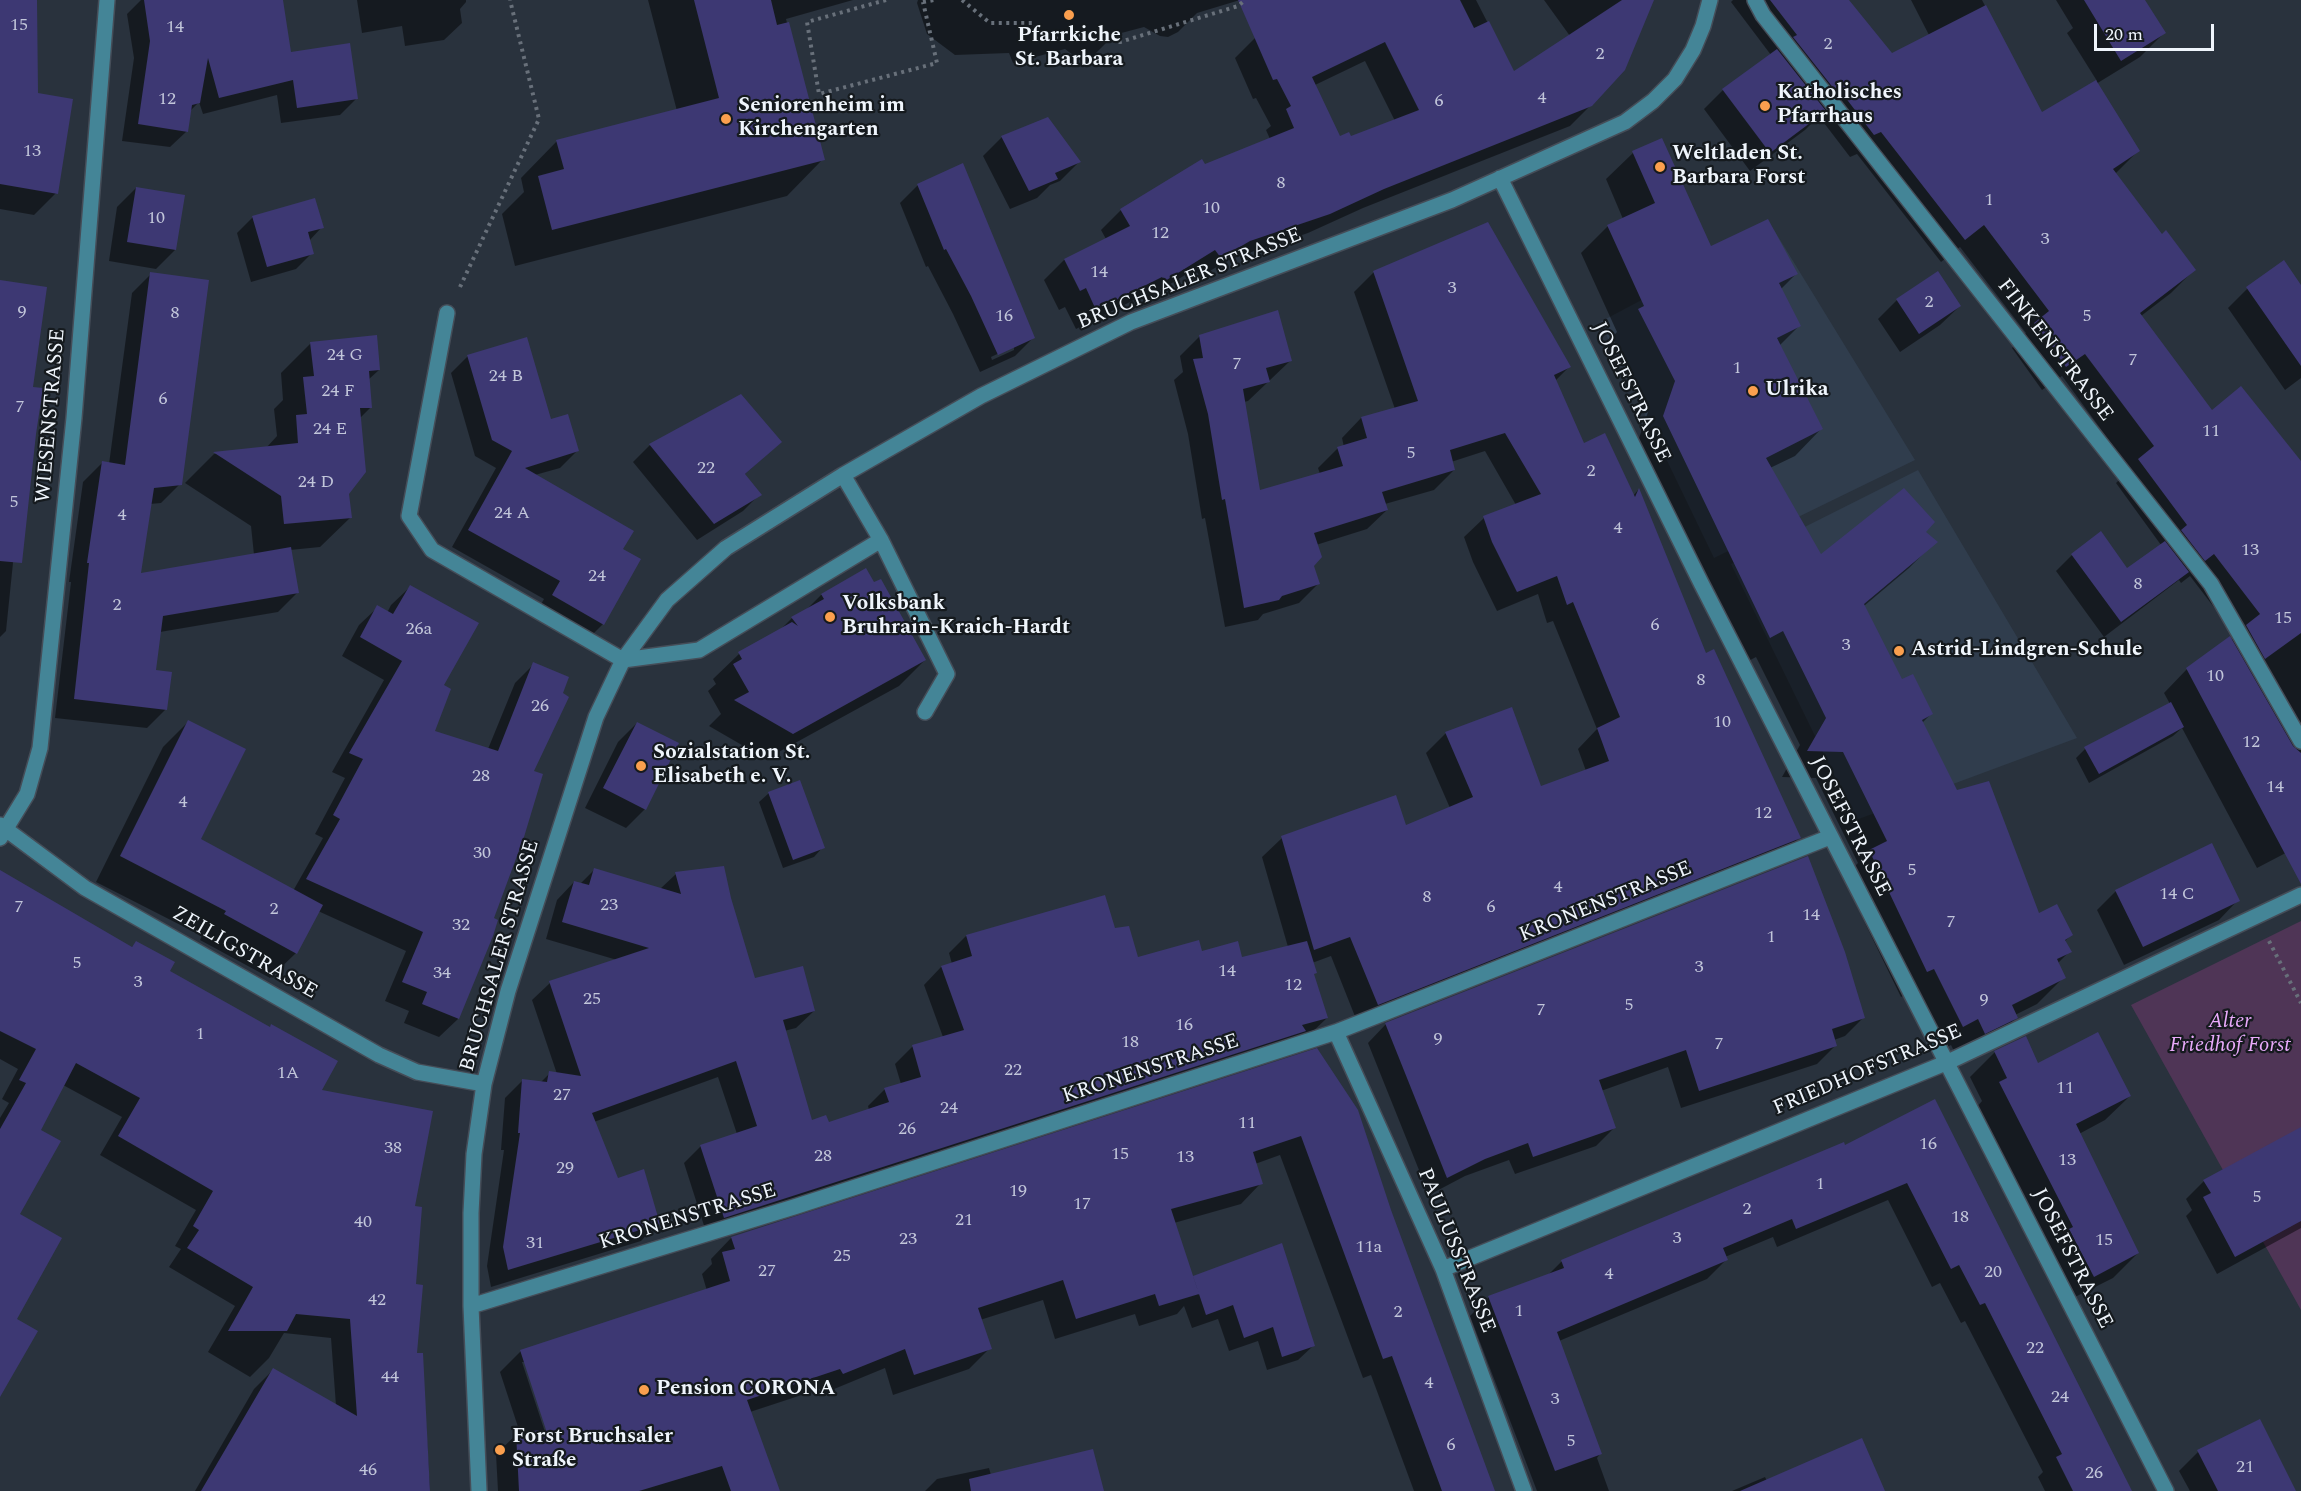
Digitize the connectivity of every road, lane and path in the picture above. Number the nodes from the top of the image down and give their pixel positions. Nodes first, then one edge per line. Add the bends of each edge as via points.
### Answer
1 (107, 0) edge
2 (510, 0) edge
3 (886, 0) edge
4 (934, 0) edge
5 (962, 0) edge
6 (1245, 0) edge
7 (1710, 0) edge
8 (1755, 0) edge
9 (922, 1) edge
10 (1500, 178) junction
11 (447, 313) joint
12 (843, 475) junction
13 (881, 540) junction
14 (623, 660) junction
15 (925, 712) dead end
16 (2301, 741) edge
17 (2, 831) edge
18 (1830, 837) junction
19 (2301, 895) edge
20 (2256, 916) junction
21 (2301, 1003) edge
22 (1336, 1032) junction
23 (1948, 1062) junction
24 (484, 1084) junction
25 (1443, 1269) junction
26 (471, 1306) junction
27 (479, 1491) edge
28 (1524, 1491) edge
29 (2166, 1491) edge

1 - 17 street, WIESENSTRASSE via 74,418 40,748 27,794
2 - 11 path via 539,119
3 - 9 path via 807,22 819,94 937,63
4 - 9 path
5 - 6 path via 990,23 1034,23 1043,41 1102,32 1120,42 1238,6
7 - 10 street, BRUCHSALER STRASSE via 1693,50 1675,79 1653,101 1625,122
8 - 16 street, FINKENSTRASSE via 2211,584
10 - 12 street, BRUCHSALER STRASSE via 1452,200 1131,322 981,396
10 - 18 street, JOSEFSTRASSE
11 - 14 street via 410,516 432,550
12 - 13 street
12 - 14 street, BRUCHSALER STRASSE via 726,548 667,600
13 - 14 street via 699,650
13 - 15 street via 947,674
14 - 24 street, BRUCHSALER STRASSE via 596,717 508,991
17 - 24 street, ZEILIGSTRASSE via 85,888 379,1055 417,1072
18 - 22 street, KRONENSTRASSE
18 - 23 street, JOSEFSTRASSE
19 - 20 street, FRIEDHOFSTRASSE
20 - 21 path
20 - 23 street, FRIEDHOFSTRASSE
22 - 25 street, PAULUSSTRASSE
22 - 26 street, KRONENSTRASSE via 805,1204
23 - 25 street, FRIEDHOFSTRASSE
23 - 29 street, JOSEFSTRASSE
24 - 26 street, BRUCHSALER STRASSE via 474,1154
25 - 28 street, PAULUSSTRASSE
26 - 27 street, BRUCHSALER STRASSE

